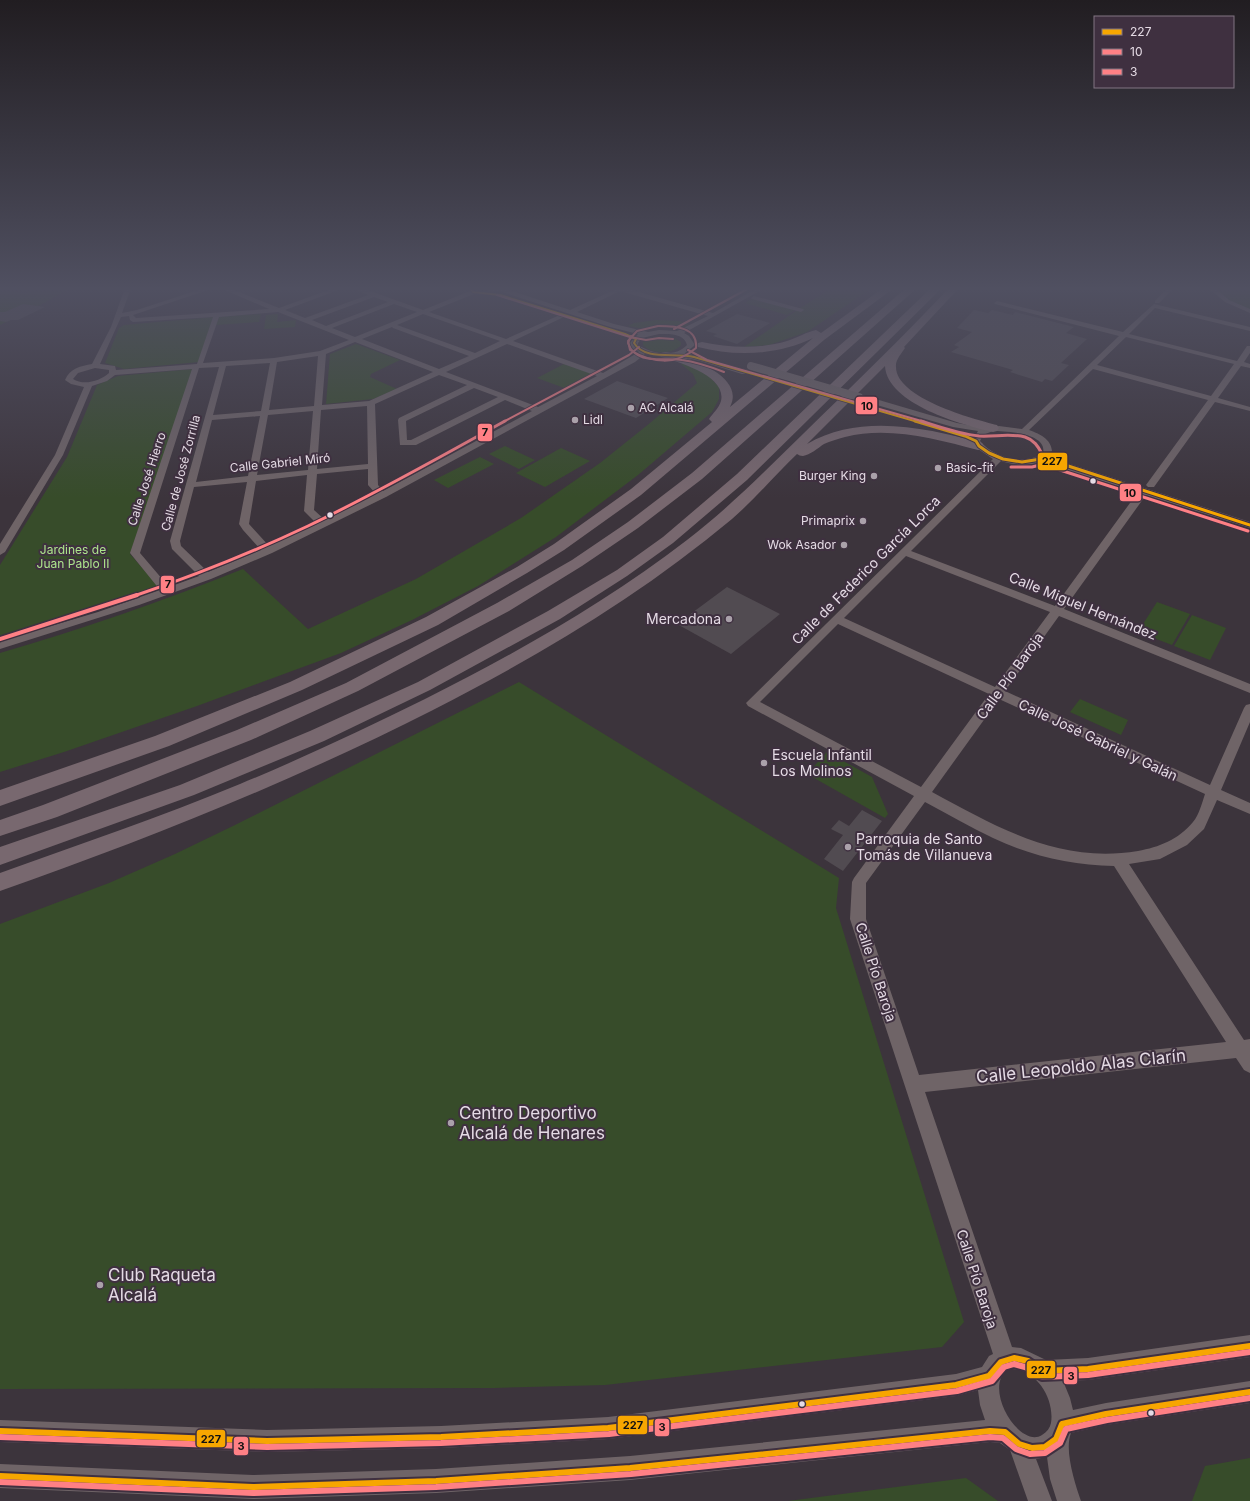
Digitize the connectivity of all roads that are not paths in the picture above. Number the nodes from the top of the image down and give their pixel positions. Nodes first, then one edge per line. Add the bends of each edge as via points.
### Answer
1 (99, 358) edge
2 (201, 358) edge
3 (287, 358) edge
4 (322, 358) edge
5 (405, 358) edge
6 (472, 358) edge
7 (555, 358) edge
8 (636, 358) edge
9 (680, 358) edge
10 (695, 358) edge
11 (720, 358) edge
12 (795, 358) edge
13 (832, 358) edge
14 (865, 358) edge
15 (887, 358) edge
16 (893, 358) edge
17 (1100, 358) edge
18 (1218, 358) edge
19 (1242, 358) edge
20 (274, 360) junction
21 (1238, 363) junction
22 (223, 364) junction
23 (95, 366) junction
24 (1091, 366) junction
25 (1250, 366) edge
26 (748, 369) junction
27 (442, 372) junction
28 (113, 373) junction
29 (602, 375) junction
30 (89, 384) junction
31 (474, 385) junction
32 (504, 397) junction
33 (1213, 399) junction
34 (856, 400) junction
35 (371, 404) junction
36 (318, 408) junction
37 (1250, 409) edge
38 (538, 410) junction
39 (263, 413) junction
40 (209, 418) junction
41 (989, 429) junction
42 (1024, 431) junction
43 (977, 444) junction
44 (1048, 452) junction
45 (683, 454) junction
46 (998, 458) junction
47 (1040, 459) junction
48 (371, 466) junction
49 (313, 472) junction
50 (253, 478) junction
51 (191, 485) junction
52 (1148, 488) junction
53 (383, 494) junction
54 (737, 507) junction
55 (1250, 516) edge
56 (324, 525) junction
57 (1250, 525) edge
58 (268, 551) junction
59 (0, 552) edge
60 (904, 552) junction
61 (207, 577) junction
62 (164, 588) dead end
63 (1058, 611) junction
64 (837, 619) junction
65 (0, 645) edge
66 (411, 656) junction
67 (1250, 689) edge
68 (997, 694) junction
69 (1250, 708) edge
70 (1213, 792) junction
71 (923, 795) junction
72 (0, 798) edge
73 (0, 806) edge
74 (1250, 809) edge
75 (0, 828) edge
76 (0, 856) edge
77 (1118, 860) junction
78 (0, 882) edge
79 (1247, 1054) edge
80 (913, 1086) junction
81 (1250, 1346) edge
82 (1005, 1359) junction
83 (1043, 1371) junction
84 (989, 1376) junction
85 (1250, 1392) edge
86 (0, 1431) edge
87 (1059, 1432) junction
88 (1012, 1438) junction
89 (0, 1476) edge
90 (1040, 1501) edge
91 (1069, 1501) edge

1 - 23 street
2 - 62 street, Calle José Hierro via 135,553
3 - 20 street
4 - 36 street
5 - 27 street
6 - 27 street
7 - 29 street
8 - 29 street
9 - 45 highway via 699,366 719,380 728,397 721,413
10 - 26 street
11 - 26 street
12 - 45 highway
13 - 66 highway via 697,476 633,525 503,607
14 - 76 highway via 742,477 668,540 622,573 554,615 424,686 317,736 187,790
15 - 54 highway
16 - 41 highway via 890,368 894,378 922,402 948,415
17 - 24 street
18 - 21 street
19 - 21 street, Calle Pío Baroja
20 - 22 street
20 - 39 street
21 - 25 street
21 - 33 street, Calle Pío Baroja
22 - 28 street
22 - 40 street, Calle de José Zorrilla
23 - 28 street via 112,368
23 - 30 street via 81,369 69,377 69,380 76,383
24 - 33 street
24 - 42 street
26 - 34 street
27 - 31 street
27 - 35 street
28 - 30 street via 107,378
29 - 38 street
30 - 59 street via 59,455
31 - 32 street
31 - 32 street via 402,420 403,443 413,443
32 - 38 street
33 - 37 street
33 - 52 street, Calle Pío Baroja
34 - 41 street via 956,425
34 - 43 street via 953,432
35 - 36 street
35 - 48 street
36 - 39 street
36 - 49 street
38 - 53 street
39 - 40 street
39 - 50 street
40 - 51 street, Calle de José Zorrilla
41 - 42 street via 1011,428
41 - 43 street via 977,436
42 - 44 street via 1043,441
43 - 46 street
43 - 54 highway via 905,431 859,431 829,437 796,455 752,499
44 - 47 street
44 - 52 street
45 - 72 highway via 636,492 559,547 432,621 296,686 230,714 162,741
46 - 47 street via 1021,462
46 - 60 street, Calle de Federico García Lorca
47 - 52 street
48 - 49 street, Calle Gabriel Miró
48 - 53 street via 373,485
49 - 50 street, Calle Gabriel Miró
49 - 56 street via 309,511
50 - 51 street, Calle Gabriel Miró
50 - 58 street via 244,524
51 - 61 street, Calle de José Zorrilla via 175,541 176,547
52 - 55 street
52 - 57 street
52 - 63 street, Calle Pío Baroja
53 - 56 street
54 - 78 highway via 702,537 645,579 574,625 480,680 333,752 191,812
56 - 58 street
58 - 61 street
60 - 63 street, Calle Miguel Hernández
60 - 64 street, Calle de Federico García Lorca
61 - 65 street via 75,624
63 - 67 street, Calle Miguel Hernández
63 - 68 street, Calle Pío Baroja
64 - 68 street, Calle José Gabriel y Galán
64 - 71 street, Calle de Federico García Lorca via 752,702
66 - 73 highway via 192,746
66 - 75 highway via 352,687 244,735
68 - 70 street, Calle José Gabriel y Galán
68 - 71 street, Calle Pío Baroja
69 - 70 street
70 - 74 street, Calle José Gabriel y Galán
70 - 77 street via 1199,825 1182,840 1160,853
71 - 77 street via 998,834 1048,852 1086,859
71 - 80 street, Calle Pío Baroja via 859,882 858,919
77 - 79 street
79 - 80 street, Calle Leopoldo Alas Clarín via 956,1079
80 - 82 street, Calle Pío Baroja
81 - 83 street via 1088,1369
82 - 83 street via 1018,1358 1032,1363
82 - 84 street via 995,1366
83 - 87 street via 1059,1396 1062,1410
84 - 86 street via 956,1385 592,1429 441,1437 267,1441
84 - 88 street via 990,1404 996,1419
85 - 87 street via 1106,1414
87 - 88 street via 1045,1447 1032,1448
87 - 91 street via 1062,1479
88 - 89 street via 990,1430 630,1468 436,1481 254,1487
88 - 90 street

